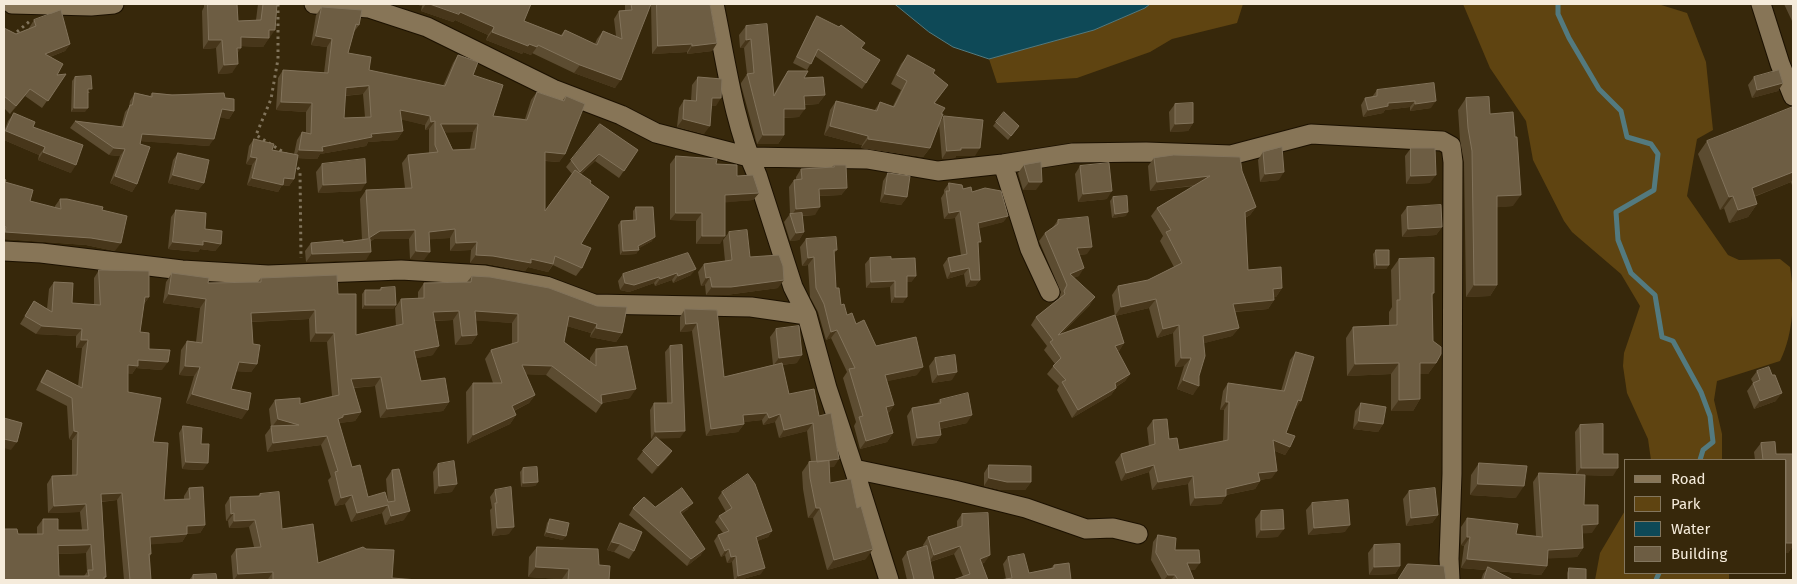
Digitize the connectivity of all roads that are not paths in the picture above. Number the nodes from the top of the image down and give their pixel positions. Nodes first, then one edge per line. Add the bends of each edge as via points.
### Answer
1 (12, 4) edge
2 (114, 4) edge
3 (314, 4) edge
4 (714, 4) edge
5 (1761, 4) edge
6 (1793, 96) edge
7 (749, 157) junction
8 (1004, 164) junction
9 (4, 251) edge
10 (1050, 292) dead end
11 (807, 315) junction
12 (854, 469) junction
13 (1138, 534) dead end
14 (888, 580) edge
15 (1450, 580) edge

1 - 2 street
3 - 7 street via 369,8 427,27 656,133
4 - 7 street
5 - 6 street
7 - 8 street via 867,159 938,171
7 - 11 street via 793,286
8 - 10 street via 1030,249
8 - 15 street via 1073,153 1231,154 1310,134 1442,141 1451,146
9 - 11 street via 182,270 268,275 401,270 485,275 546,286 594,304 751,307
11 - 12 street
12 - 13 street via 1017,506 1086,529 1113,528
12 - 14 street

